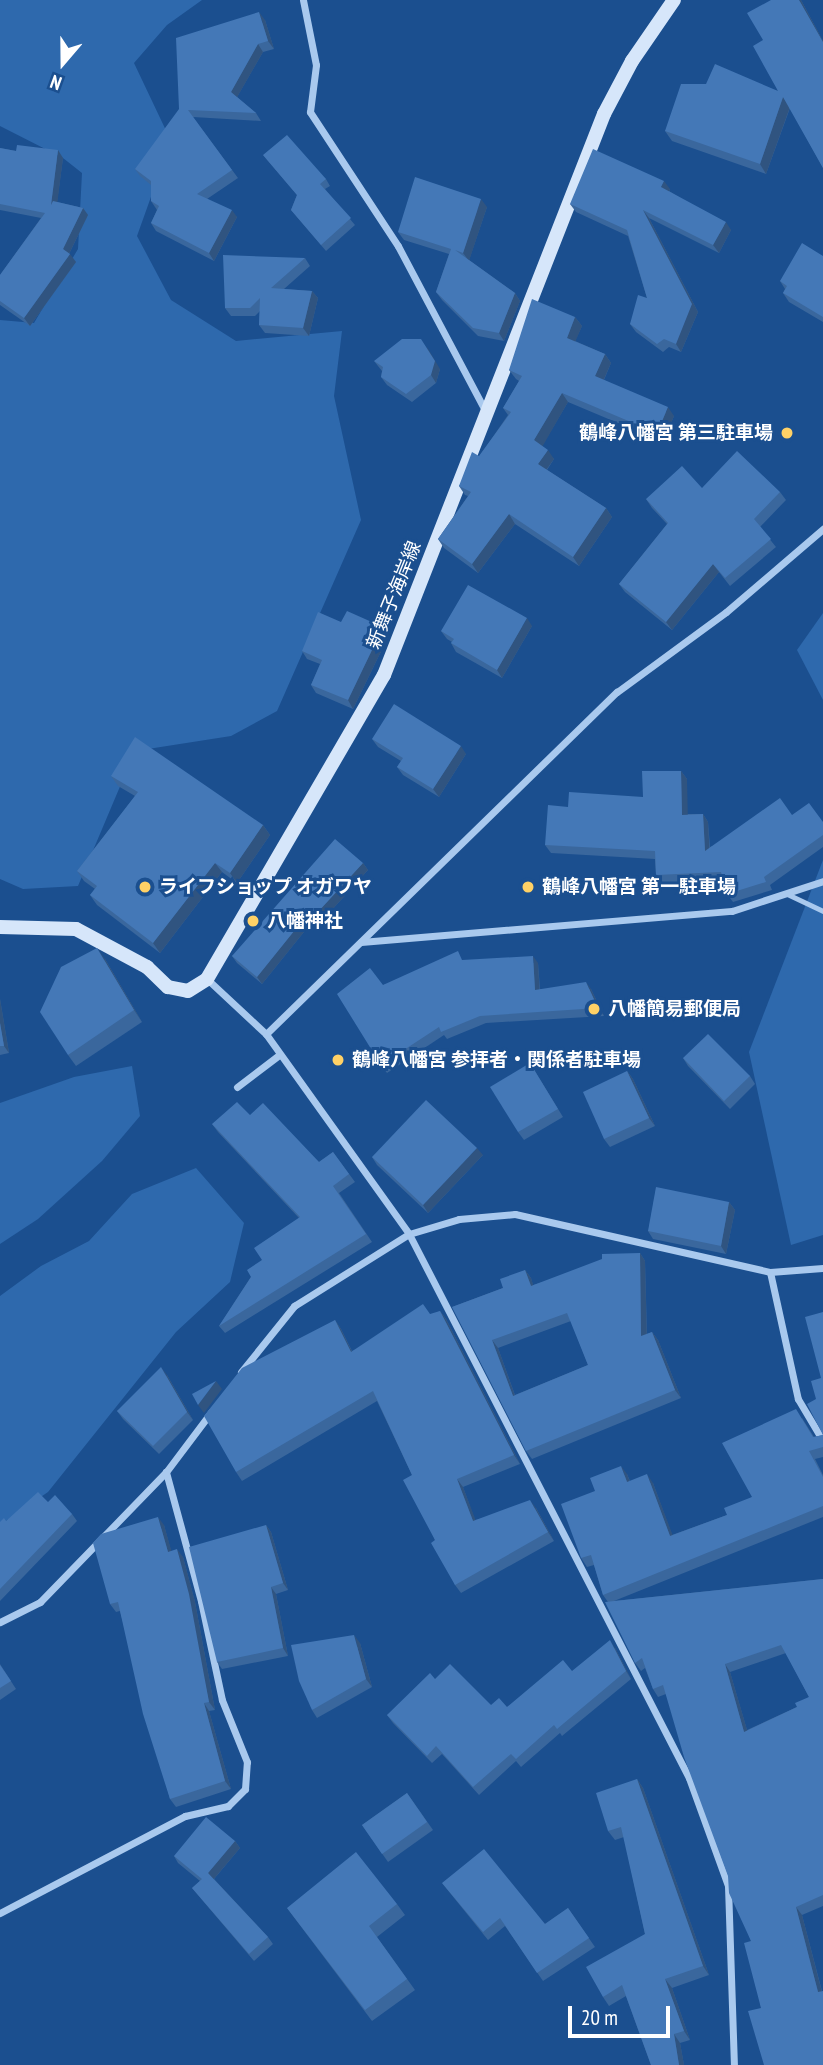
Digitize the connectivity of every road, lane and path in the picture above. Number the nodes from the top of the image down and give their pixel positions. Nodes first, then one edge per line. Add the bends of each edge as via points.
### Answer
1 (303, 0) edge
2 (674, 0) edge
3 (487, 414) junction
4 (823, 529) edge
5 (823, 881) edge
6 (785, 893) junction
7 (823, 911) edge
8 (0, 927) edge
9 (360, 942) junction
10 (207, 979) junction
11 (265, 1034) junction
12 (279, 1055) junction
13 (237, 1087) dead end
14 (409, 1234) junction
15 (823, 1268) edge
16 (770, 1272) junction
17 (236, 1378) edge
18 (221, 1399) edge
19 (823, 1441) edge
20 (166, 1472) junction
21 (0, 1622) edge
22 (0, 1913) edge
23 (734, 2065) edge

1 - 3 street via 316,65 310,112 398,246
2 - 3 main road, 新舞子海岸線 via 632,61 604,114
3 - 10 main road, 新舞子海岸線 via 383,675
4 - 9 street via 726,612 617,692
5 - 6 street
6 - 7 lane
6 - 9 street via 732,911 698,915
8 - 10 main road via 76,929 147,967 168,987 188,991
9 - 11 street
10 - 11 street
11 - 12 street
12 - 13 street
12 - 14 street
14 - 16 street via 459,1219 515,1214
14 - 17 street via 295,1306
14 - 23 street via 689,1778 727,1886
15 - 16 street
16 - 19 street via 798,1398
18 - 20 street
20 - 21 street via 40,1602
20 - 22 street via 222,1700 247,1762 244,1788 228,1806 185,1816

